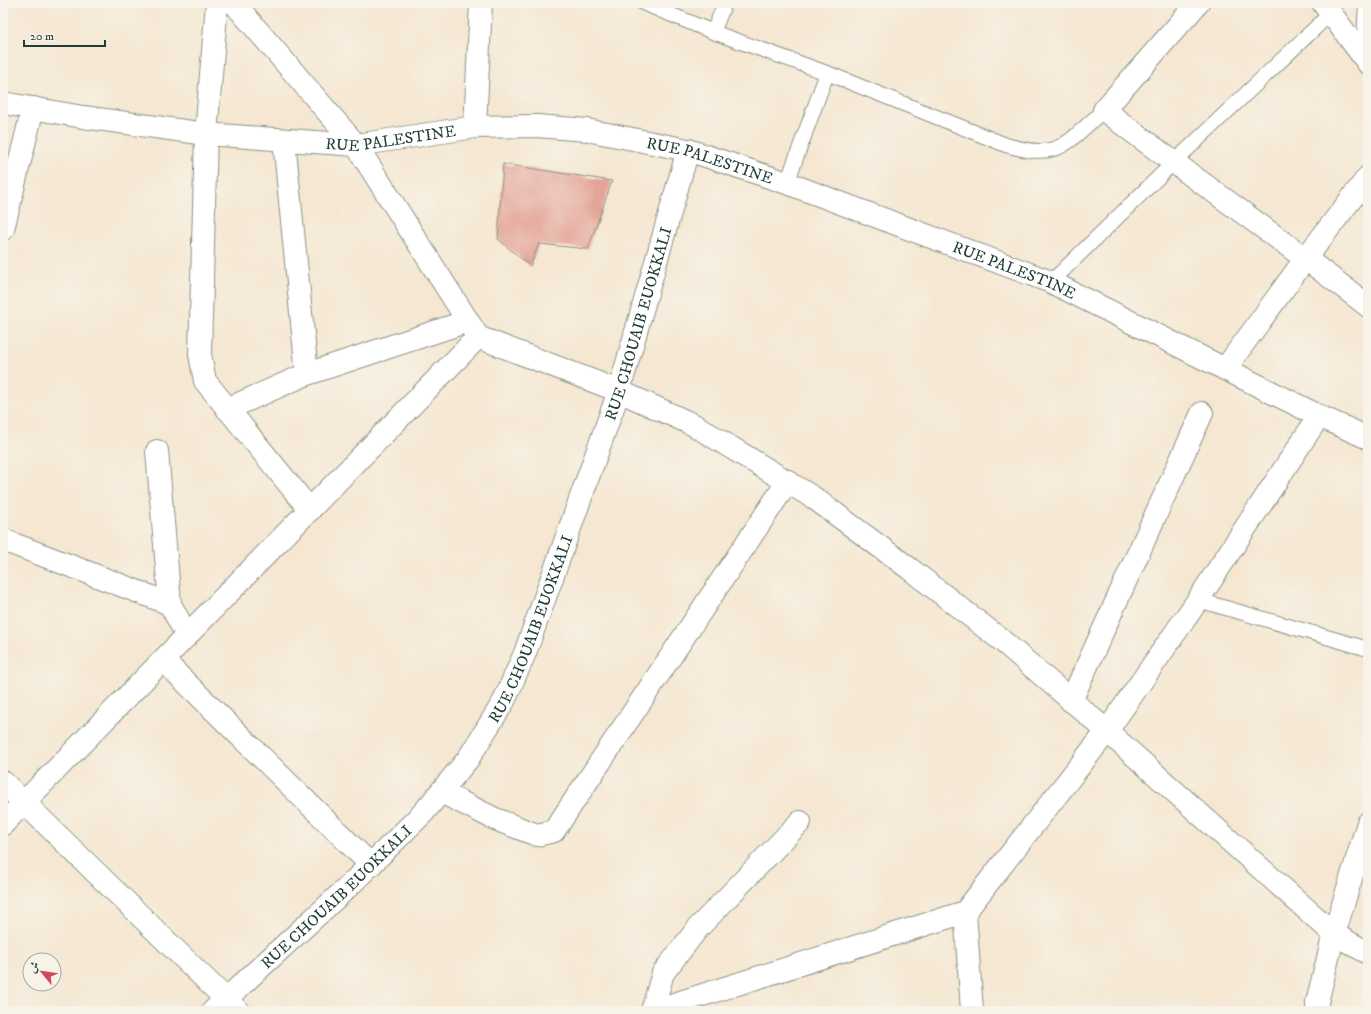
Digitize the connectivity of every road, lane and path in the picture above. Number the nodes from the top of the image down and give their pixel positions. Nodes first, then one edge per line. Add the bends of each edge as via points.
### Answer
1 (217, 3) edge
2 (234, 3) edge
3 (481, 3) edge
4 (643, 3) edge
5 (725, 3) edge
6 (1198, 3) edge
7 (1366, 3) edge
8 (1327, 8) edge
9 (713, 32) junction
10 (1366, 60) edge
11 (827, 73) junction
12 (3, 103) edge
13 (33, 108) junction
14 (1104, 110) junction
15 (475, 127) junction
16 (206, 134) junction
17 (284, 140) junction
18 (356, 145) junction
19 (688, 150) junction
20 (1172, 163) junction
21 (1368, 177) edge
22 (787, 183) junction
23 (3, 229) edge
24 (1306, 258) junction
25 (1051, 282) junction
26 (1368, 306) edge
27 (473, 329) junction
28 (1225, 369) junction
29 (307, 374) junction
30 (619, 390) junction
31 (227, 409) junction
32 (1202, 413) dead end
33 (1319, 416) junction
34 (1368, 438) edge
35 (157, 451) dead end
36 (788, 481) junction
37 (310, 510) junction
38 (3, 540) edge
39 (1198, 600) junction
40 (170, 604) junction
41 (186, 636) junction
42 (1368, 649) edge
43 (163, 660) junction
44 (1071, 701) junction
45 (1107, 731) junction
46 (3, 782) edge
47 (441, 792) junction
48 (23, 803) junction
49 (800, 822) dead end
50 (1368, 823) edge
51 (3, 824) edge
52 (371, 865) junction
53 (965, 912) junction
54 (1334, 934) junction
55 (1368, 953) edge
56 (225, 1007) edge
57 (652, 1011) edge
58 (972, 1011) edge
59 (1317, 1011) edge

1 - 16 street
2 - 18 street
3 - 15 street
4 - 9 lane
5 - 9 lane
6 - 14 street
7 - 10 lane
8 - 10 street
8 - 20 lane
9 - 11 lane
11 - 14 lane via 1028,152 1054,151 1066,144
11 - 22 lane
12 - 13 street, RUE PALESTINE
13 - 16 street, RUE PALESTINE
13 - 23 street
14 - 20 street
15 - 18 street, RUE PALESTINE
15 - 19 street, RUE PALESTINE via 537,126 587,130
16 - 17 street, RUE PALESTINE
16 - 31 street via 200,354 205,382
17 - 18 street, RUE PALESTINE
17 - 29 street
18 - 27 street
19 - 22 street, RUE PALESTINE
19 - 30 street, RUE CHOUAIB EUOKKALI
20 - 24 street
20 - 25 lane
21 - 24 street
22 - 25 street, RUE PALESTINE
24 - 26 street
24 - 28 street
25 - 28 street, RUE PALESTINE
27 - 29 street
27 - 30 street
27 - 37 street
28 - 33 street, RUE PALESTINE
29 - 31 street
30 - 36 street via 694,425
30 - 47 street, RUE CHOUAIB EUOKKALI via 525,652 504,701 468,759
31 - 37 street
32 - 44 street
33 - 34 street, RUE PALESTINE
33 - 39 street
35 - 40 street
36 - 44 street via 910,569 1000,639
36 - 47 street via 554,831 537,835 495,820
37 - 41 street
38 - 40 street
39 - 42 lane
39 - 45 street
40 - 41 street
41 - 43 street
43 - 48 street
43 - 52 street
44 - 45 street
45 - 53 street
45 - 54 street
46 - 48 street
47 - 52 street, RUE CHOUAIB EUOKKALI
48 - 51 street
48 - 56 street
49 - 57 street via 698,928 663,973
50 - 54 street
52 - 56 street, RUE CHOUAIB EUOKKALI
53 - 57 street
53 - 58 street
54 - 55 street
54 - 59 street

